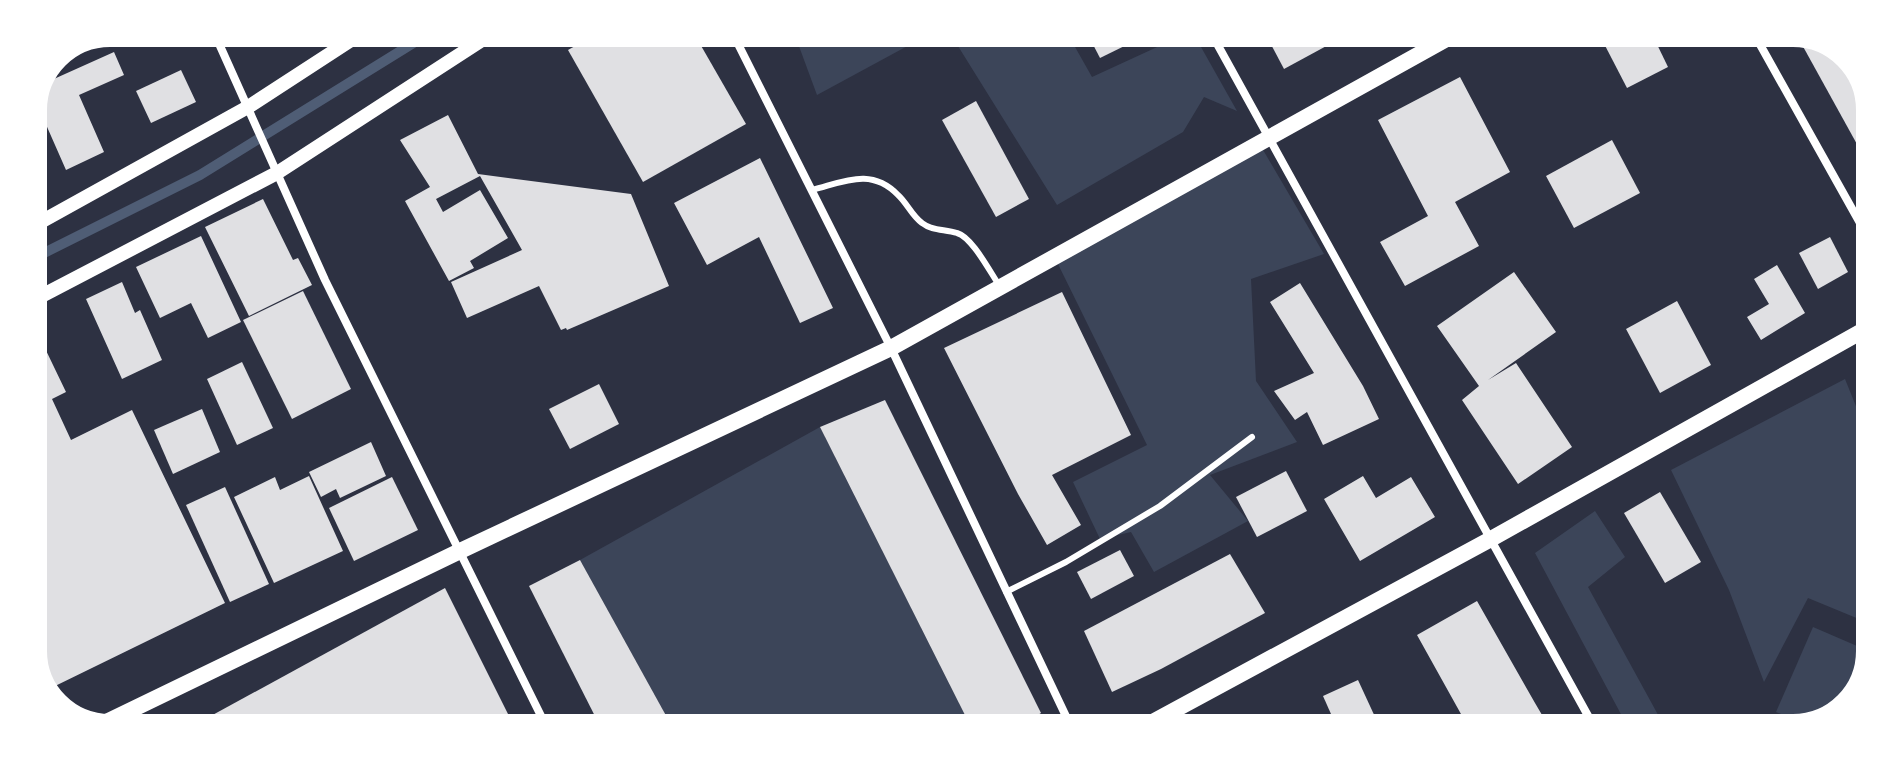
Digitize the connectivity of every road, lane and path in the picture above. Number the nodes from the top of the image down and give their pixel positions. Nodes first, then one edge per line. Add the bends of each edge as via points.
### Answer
1 (218, 42) edge
2 (348, 42) edge
3 (478, 42) edge
4 (737, 42) edge
5 (1216, 42) edge
6 (1441, 42) edge
7 (1759, 42) edge
8 (248, 107) junction
9 (1269, 135) junction
10 (275, 169) junction
11 (812, 190) junction
12 (42, 221) edge
13 (1861, 225) edge
14 (1000, 287) junction
15 (42, 295) edge
16 (1861, 332) edge
17 (891, 348) junction
18 (1252, 437) dead end
19 (1491, 539) junction
20 (458, 552) junction
21 (1006, 592) junction
22 (113, 719) edge
23 (542, 719) edge
24 (1067, 719) edge
25 (1158, 719) edge
26 (1590, 719) edge

1 - 8 street
2 - 8 street
3 - 10 street
4 - 11 street
5 - 9 street
6 - 9 main road
7 - 13 street
8 - 10 street
8 - 12 street
9 - 14 main road
9 - 19 street
10 - 15 street
10 - 20 street
11 - 14 lane via 865,177 883,182 920,222 961,233
11 - 17 street
14 - 17 main road
16 - 19 main road
17 - 20 main road
17 - 21 street
18 - 21 lane via 1160,506
19 - 25 main road
19 - 26 street
20 - 22 main road
20 - 23 street
21 - 24 street

